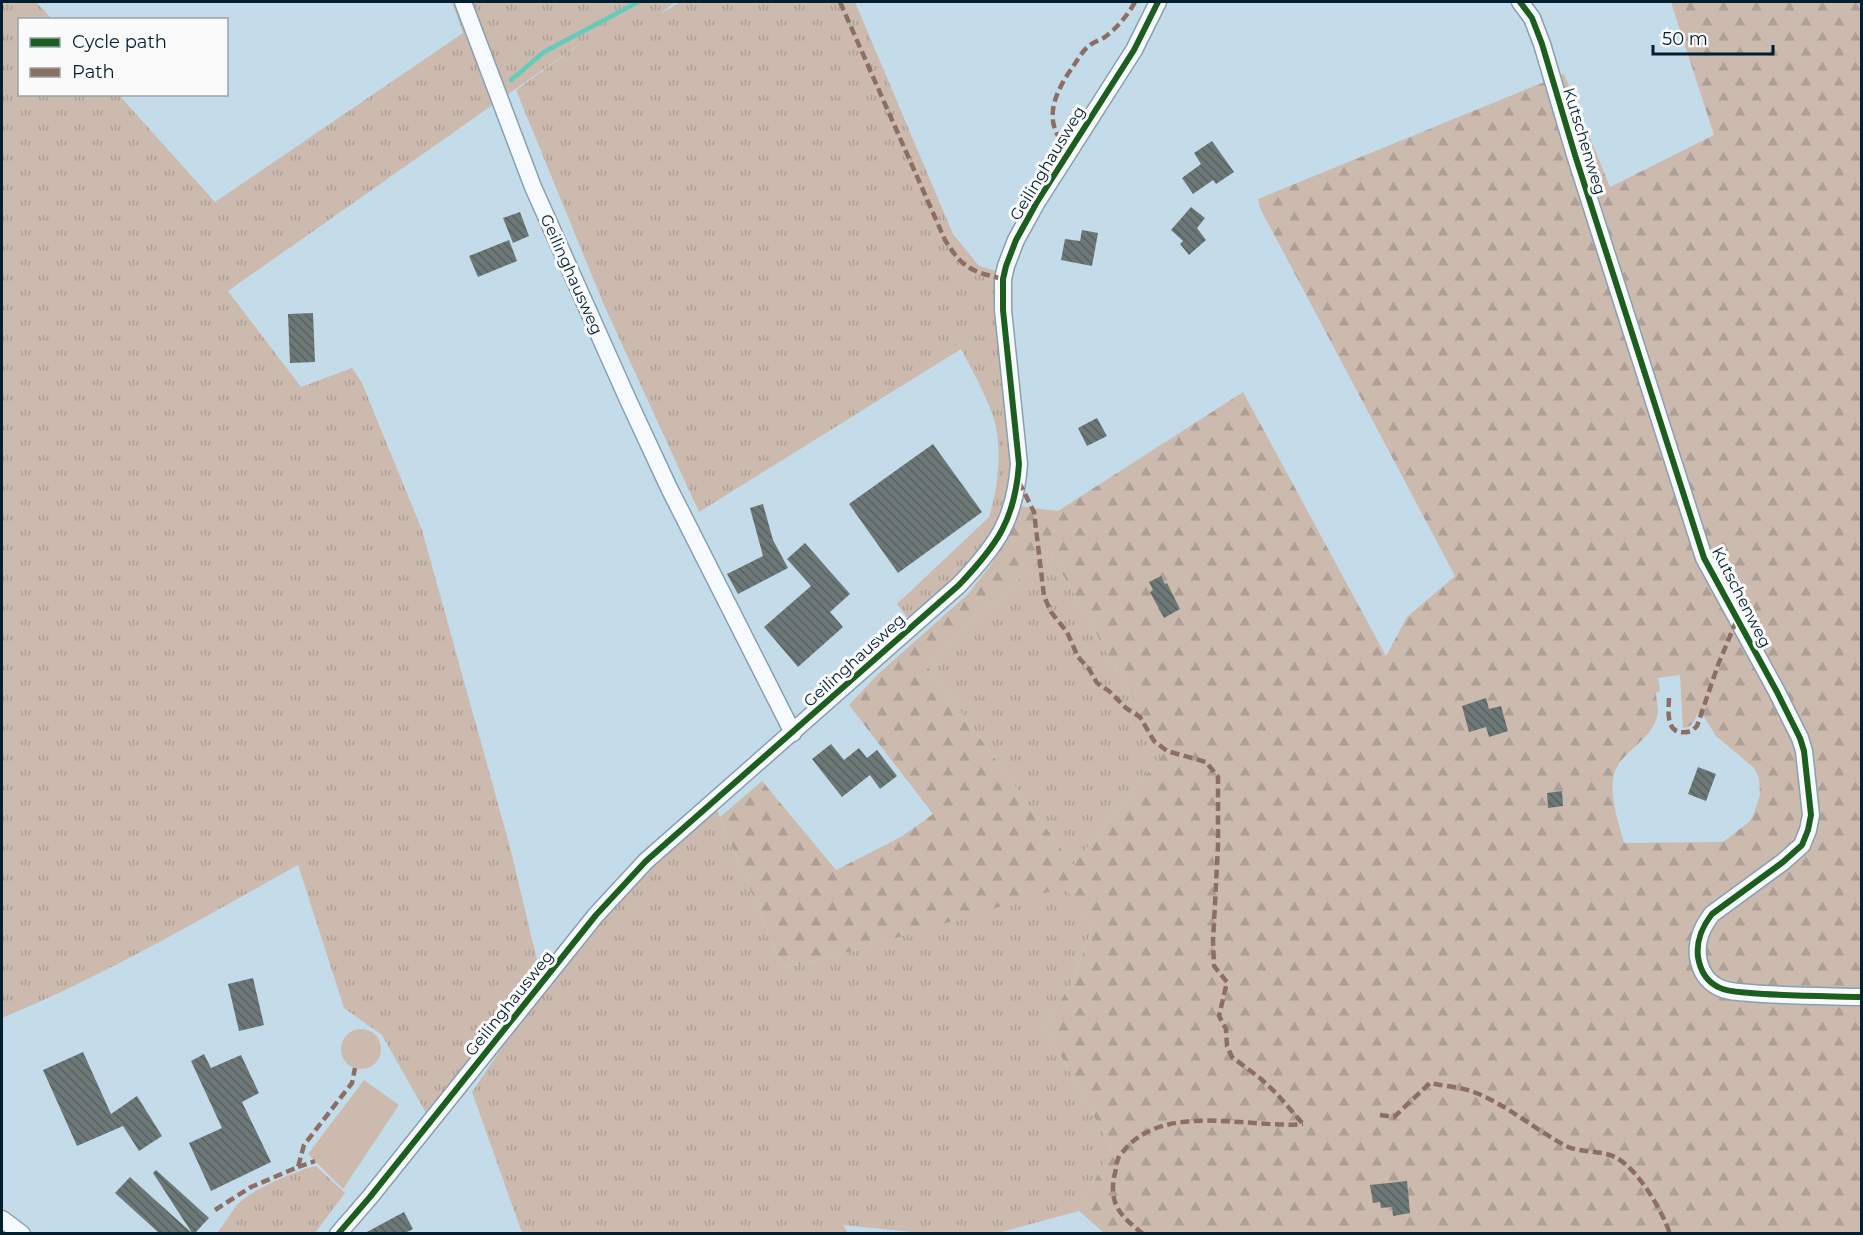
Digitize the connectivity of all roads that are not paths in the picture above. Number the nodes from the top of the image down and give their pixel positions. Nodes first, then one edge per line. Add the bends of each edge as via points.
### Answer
1 (463, 2) edge
2 (1158, 2) edge
3 (1520, 2) edge
4 (793, 733) junction
5 (1862, 997) edge
6 (2, 1219) edge
7 (22, 1233) edge
8 (338, 1233) edge

1 - 4 street, Geilinghausweg via 532,187 669,488
2 - 4 street, Geilinghausweg via 1134,50 1037,202 1006,266 1003,310 1019,464 1000,537 959,585
3 - 5 street, Kutschenweg via 1532,18 1542,44 1704,558 1777,692 1804,751 1810,814 1805,839 1783,862 1712,914 1703,925 1697,947 1701,967 1711,982 1726,990
4 - 8 street, Geilinghausweg via 646,861 603,908
6 - 7 street

